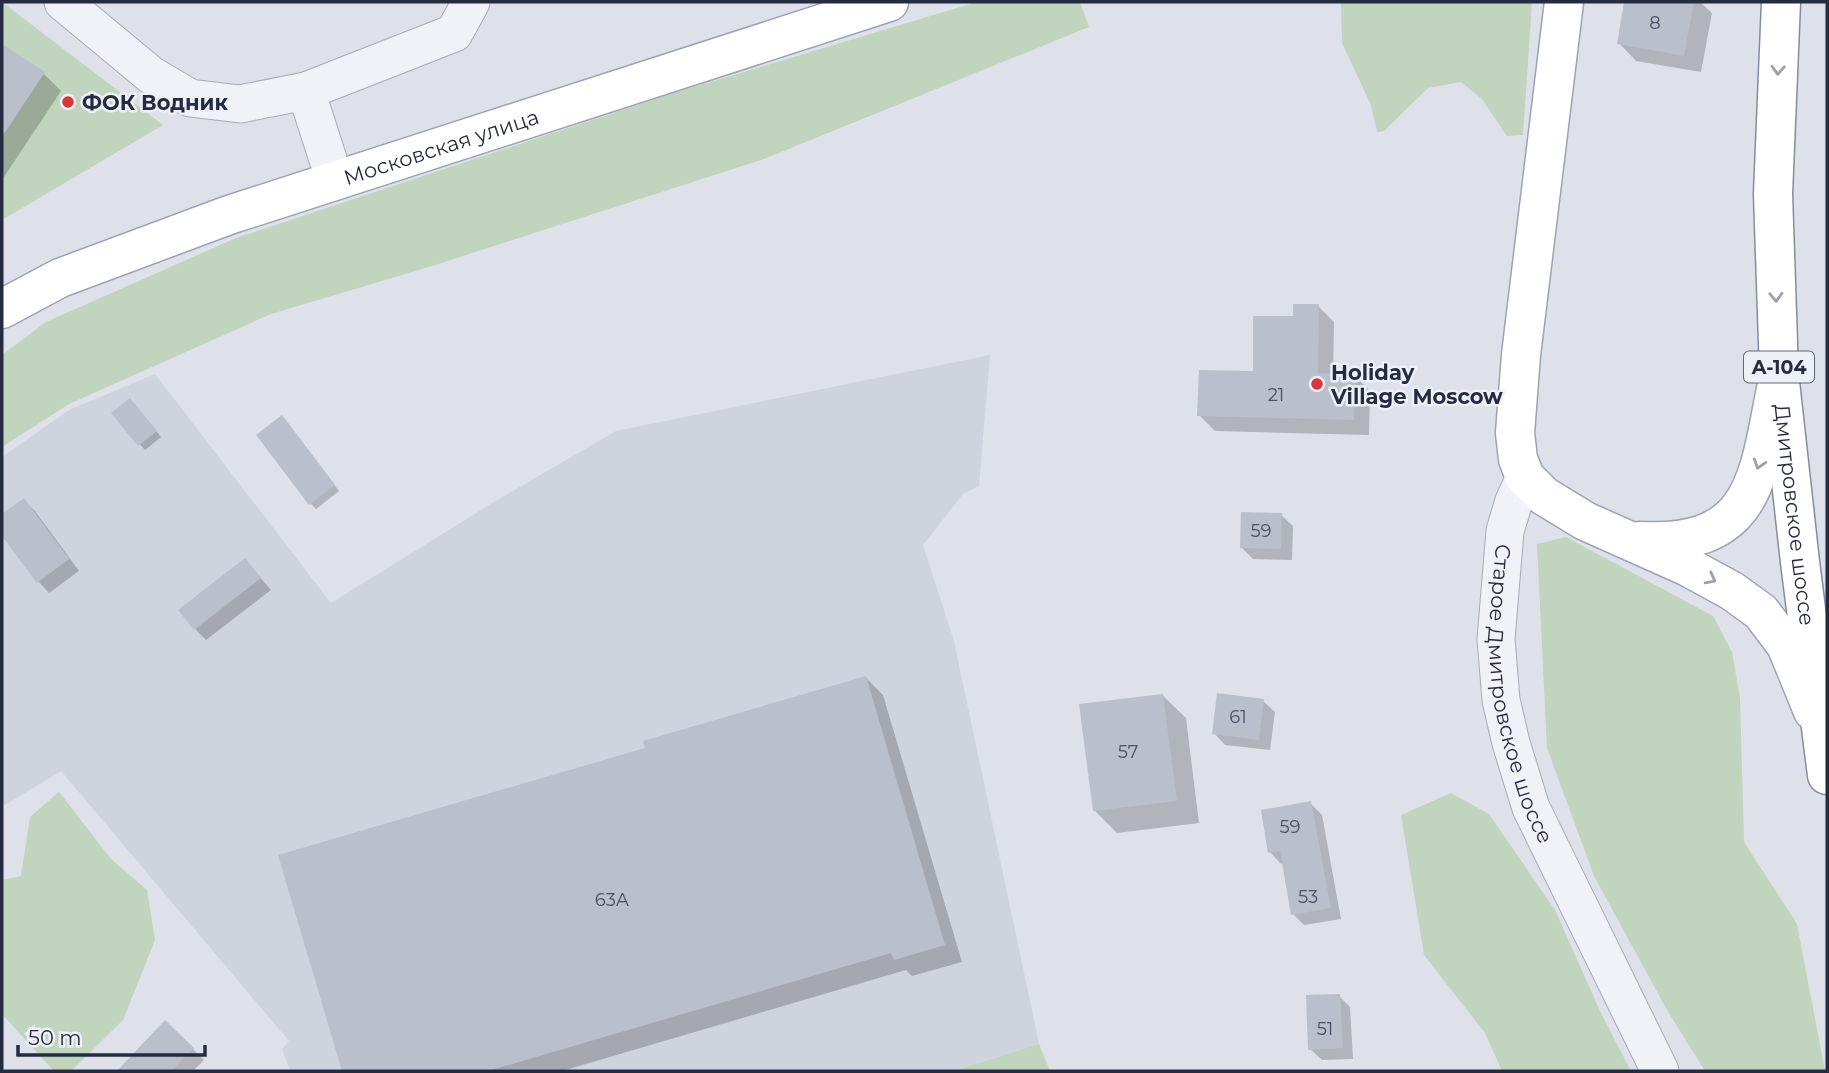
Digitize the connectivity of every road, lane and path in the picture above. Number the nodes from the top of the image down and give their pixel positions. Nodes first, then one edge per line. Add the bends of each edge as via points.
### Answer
1 (64, 2) edge
2 (471, 2) edge
3 (889, 2) edge
4 (1564, 2) edge
5 (1781, 2) edge
6 (306, 92) junction
7 (335, 181) junction
8 (2, 309) edge
9 (1779, 373) junction
10 (1525, 477) junction
11 (1627, 540) junction
12 (1820, 731) junction
13 (1827, 775) edge
14 (1661, 1071) edge

1 - 6 street via 151,75 190,98 240,104
2 - 6 street via 454,33
3 - 7 main road, Московская улица
4 - 10 main road via 1521,355 1515,432
5 -> 9 main road, Дмитровское шоссе / А-104 via 1773,194
6 - 7 street
7 - 8 main road, Московская улица via 60,278
9 -> 11 main road, А-104 via 1762,457 1737,513 1719,528 1693,539
9 - 12 main road, Дмитровское шоссе / А-104
10 - 11 main road, А-104 via 1544,496
10 - 14 street, Старое Дмитровское шоссе via 1505,531 1496,639 1501,700 1531,808
11 -> 12 main road, А-104 via 1732,591 1760,612 1786,645
12 - 13 main road, Дмитровское шоссе / А-104

